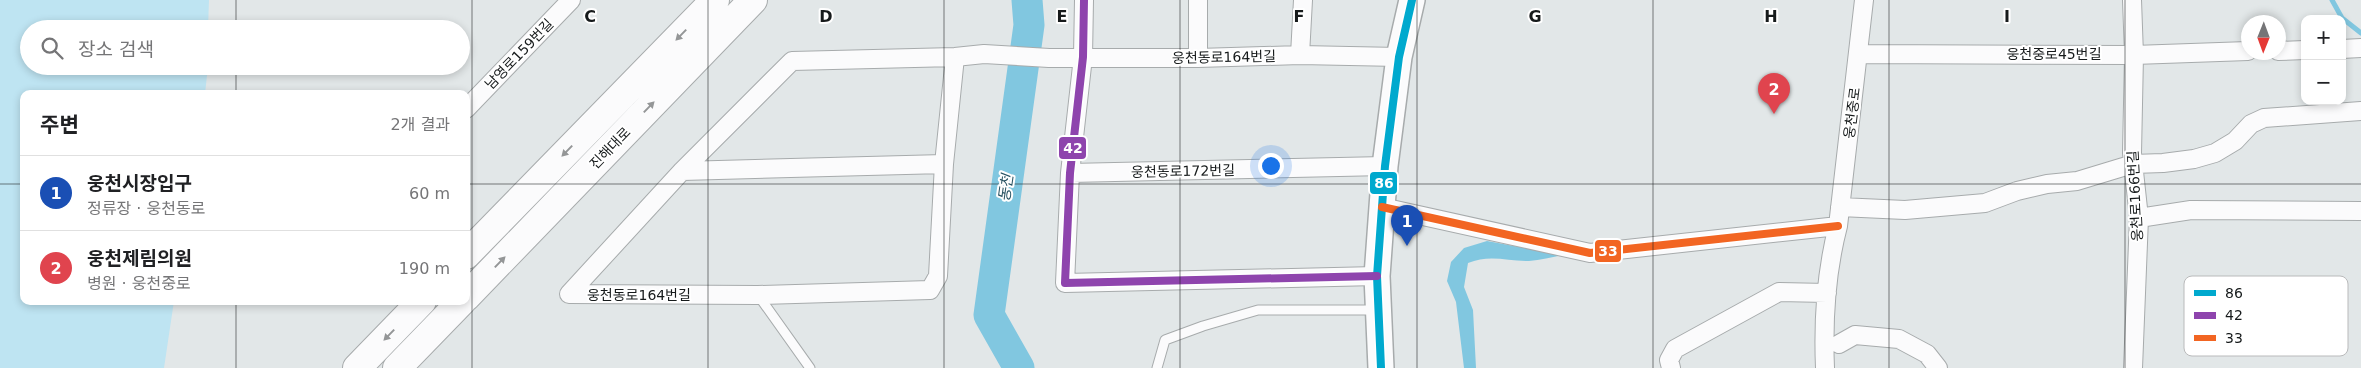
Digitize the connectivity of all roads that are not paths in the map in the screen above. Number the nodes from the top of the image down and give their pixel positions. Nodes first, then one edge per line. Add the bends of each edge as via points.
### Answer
1 (572, 0) edge
2 (715, 0) edge
3 (753, 0) edge
4 (1084, 0) edge
5 (1198, 0) edge
6 (1303, 0) edge
7 (1412, 0) edge
8 (1864, 0) edge
9 (2132, 0) edge
10 (2361, 48) edge
11 (2346, 49) edge
12 (2301, 50) edge
13 (2286, 51) edge
14 (2241, 52) edge
15 (1859, 54) junction
16 (1300, 55) junction
17 (2134, 55) junction
18 (955, 56) junction
19 (1084, 57) junction
20 (1399, 57) junction
21 (1198, 58) junction
22 (470, 105) edge
23 (2361, 111) edge
24 (944, 164) junction
25 (2133, 164) junction
26 (1385, 166) junction
27 (682, 171) junction
28 (1070, 173) junction
29 (1382, 207) junction
30 (1840, 207) junction
31 (2361, 211) edge
32 (2139, 218) junction
33 (1838, 226) junction
34 (470, 252) edge
35 (1377, 276) junction
36 (470, 293) edge
37 (1827, 293) junction
38 (758, 295) junction
39 (418, 305) edge
40 (458, 305) edge
41 (1380, 310) junction
42 (1839, 344) dead end
43 (357, 368) edge
44 (398, 368) edge
45 (810, 368) edge
46 (1157, 368) edge
47 (1382, 368) edge
48 (1671, 368) edge
49 (1824, 368) edge
50 (1938, 368) edge
51 (2133, 368) edge

1 - 22 street, 남영로159번길
2 -> 34 highway, 진해대로
36 -> 3 highway, 진해대로
4 - 19 street
5 - 21 street
6 - 16 street
7 - 20 main road
8 - 15 street, 웅천중로
9 - 17 street, 웅천로166번길
10 - 11 street
12 - 13 street
14 - 17 street, 웅천중로45번길
15 - 17 street, 웅천중로45번길
15 - 30 street, 웅천중로
16 - 20 street, 웅천동로164번길
16 - 21 street, 웅천동로164번길
17 - 25 street, 웅천로166번길
18 - 19 street, 웅천동로164번길
18 - 24 street, 웅천동로164번길
18 - 27 street, 웅천동로164번길 via 792,61
19 - 21 street, 웅천동로164번길
19 - 28 street
20 - 26 main road
23 - 25 street via 2264,118 2251,124 2235,141 2214,153 2163,163
24 - 27 street
24 - 38 street, 웅천동로164번길 via 938,276 930,290
25 - 30 street via 2077,180 2017,190 1985,202 1905,210
25 - 32 street, 웅천로166번길
26 - 28 street, 웅천동로172번길
26 - 29 main road
27 - 38 street, 웅천동로164번길 via 569,294
28 - 35 street via 1065,283
29 - 33 street via 1590,253
29 - 35 main road
30 - 33 street, 웅천중로
31 - 32 street via 2191,210
32 - 51 street, 웅천로166번길
33 - 37 street, 웅천중로
35 - 41 main road
37 - 48 street via 1779,292 1675,349 1669,360
37 - 49 street, 웅천중로 via 1823,327
38 - 45 lane
39 -> 43 highway
40 - 44 highway
41 - 46 lane via 1258,310 1165,340
41 - 47 main road
42 - 50 street via 1855,335 1899,339 1928,354

